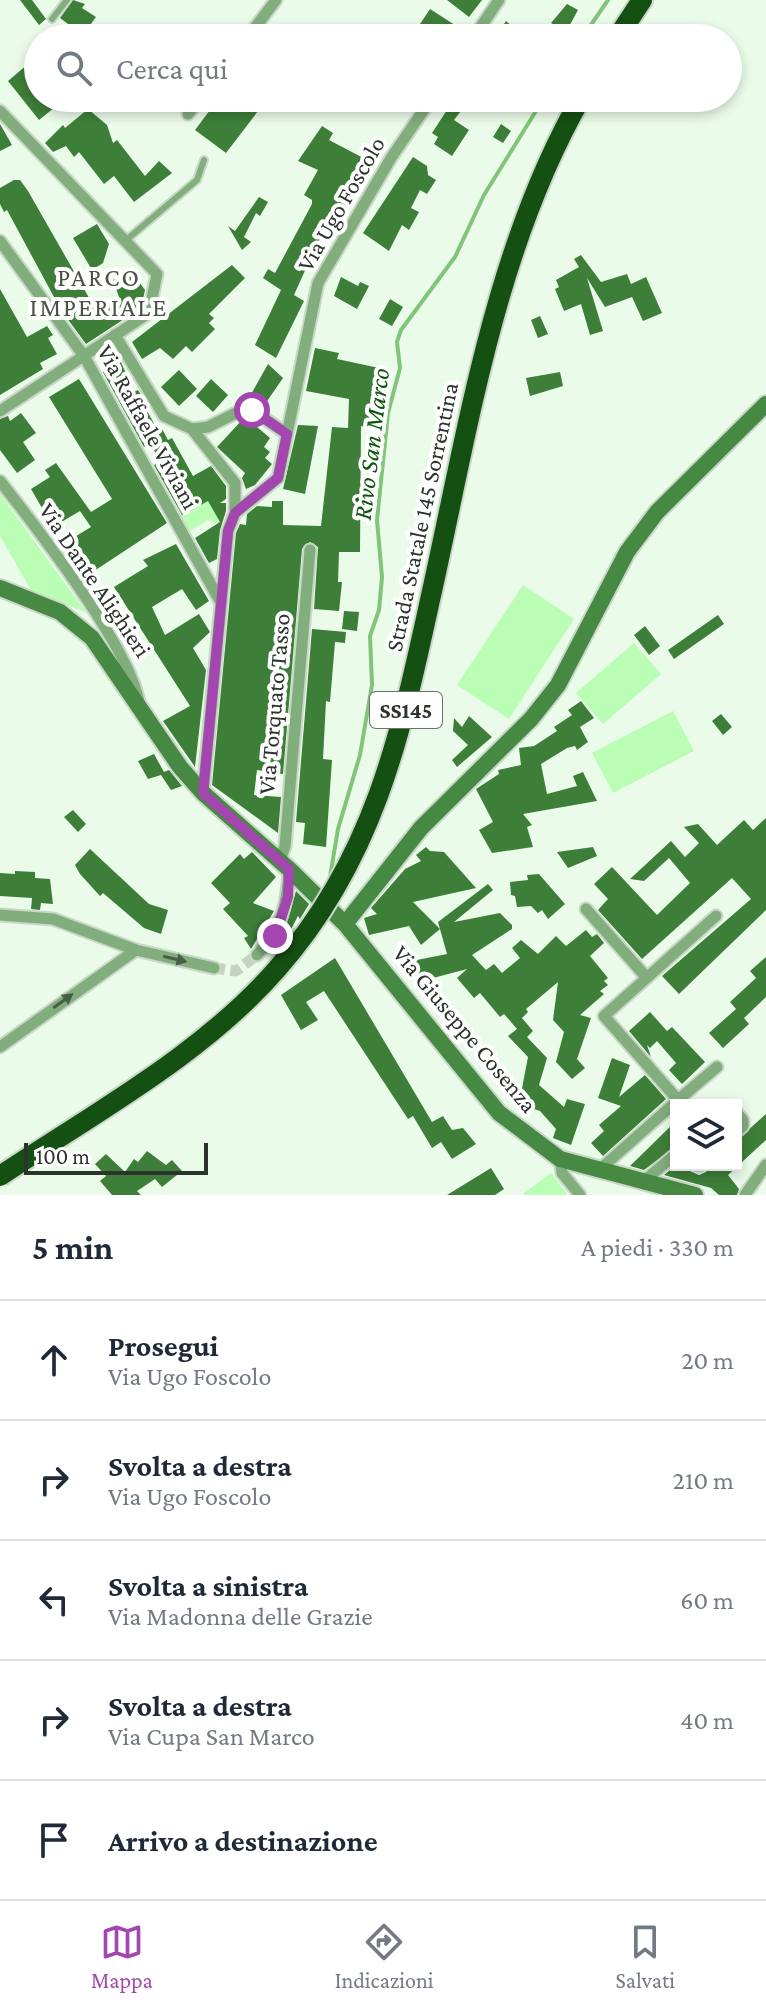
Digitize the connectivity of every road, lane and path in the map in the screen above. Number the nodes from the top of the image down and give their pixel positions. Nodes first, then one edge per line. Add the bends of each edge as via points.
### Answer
1 (67, 0) edge
2 (276, 0) edge
3 (499, 0) edge
4 (642, 0) edge
5 (52, 19) dead end
6 (258, 24) edge
7 (483, 24) edge
8 (626, 24) edge
9 (0, 111) edge
10 (422, 112) edge
11 (574, 112) edge
12 (204, 160) dead end
13 (0, 241) edge
14 (125, 241) junction
15 (115, 335) junction
16 (84, 356) junction
17 (766, 404) edge
18 (0, 411) edge
19 (192, 429) junction
20 (287, 434) junction
21 (0, 481) edge
22 (235, 513) junction
23 (310, 550) dead end
24 (0, 588) edge
25 (220, 601) junction
26 (140, 710) junction
27 (203, 793) junction
28 (285, 865) junction
29 (586, 909) dead end
30 (0, 915) edge
31 (716, 916) dead end
32 (345, 924) junction
33 (136, 950) junction
34 (257, 955) tunnel mouth
35 (214, 968) tunnel mouth
36 (647, 978) junction
37 (0, 1047) edge
38 (717, 1067) dead end
39 (677, 1099) edge
40 (679, 1099) edge
41 (670, 1107) edge
42 (560, 1159) junction
43 (670, 1159) edge
44 (766, 1165) edge
45 (598, 1171) junction
46 (0, 1176) edge
47 (644, 1181) junction
48 (580, 1195) edge
49 (695, 1195) edge
50 (745, 1195) edge

1 - 5 lane
2 - 6 street
3 - 7 street
4 - 8 highway
9 - 14 street
10 - 20 street, Via Ugo Foscolo via 318,283
11 - 46 highway, Strada Statale 145 Sorrentina / SS145, bridge via 511,264 480,375 394,756 360,845 337,888 276,971 212,1030
12 - 14 lane via 197,180
13 - 16 street, Via Raffaele Viviani
14 - 15 street via 157,274 149,313
15 - 16 street
15 - 19 street via 164,416
16 - 18 street
16 - 25 street, Via Raffaele Viviani
17 - 32 main road via 657,512 627,552 558,685 531,719 421,828
19 - 20 street via 252,410
19 - 22 street via 235,483
20 - 22 street, Via Ugo Foscolo via 278,478
21 - 26 street, Via Dante Alighieri via 135,680
22 - 25 street
23 - 28 street, Via Torquato Tasso
24 - 26 main road, Via Giuseppe Cosenza via 75,622 92,638
25 - 27 street
26 - 27 main road, Via Giuseppe Cosenza
27 - 28 main road, Via Giuseppe Cosenza
28 - 32 main road, Via Giuseppe Cosenza
28 - 34 street, Via Torquato Tasso via 288,897 275,936
29 - 36 street
30 - 33 street via 53,919
31 - 36 street
32 - 42 main road, Via Giuseppe Cosenza via 499,1113
33 -> 35 street
37 -> 33 street
36 - 39 street via 604,1016
38 - 40 street
41 - 45 street
42 - 45 main road, Via Giuseppe Cosenza
42 - 48 street via 562,1173
43 - 47 street
44 - 50 street
45 - 47 main road, Via Giuseppe Cosenza
47 - 49 main road, Via Giuseppe Cosenza

